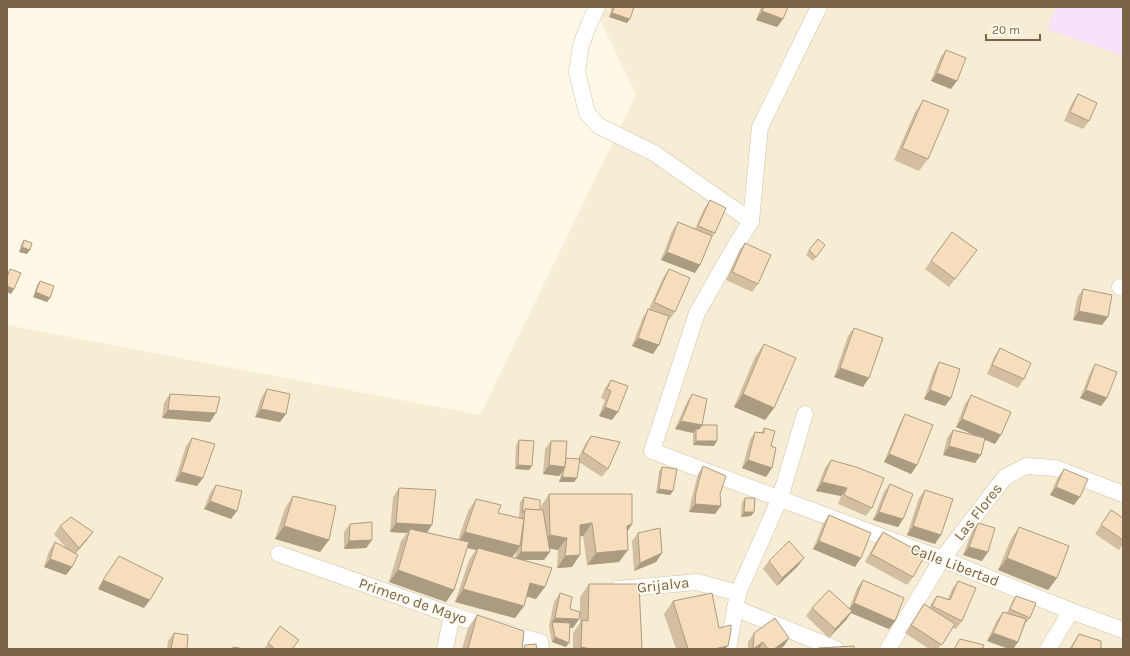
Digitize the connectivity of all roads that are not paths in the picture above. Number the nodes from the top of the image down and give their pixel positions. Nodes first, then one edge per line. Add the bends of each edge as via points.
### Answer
1 (597, 7) edge
2 (819, 7) edge
3 (751, 221) junction
4 (805, 414) dead end
5 (1123, 494) edge
6 (780, 498) junction
7 (279, 554) dead end
8 (942, 560) junction
9 (602, 590) edge
10 (737, 600) junction
11 (1071, 611) junction
12 (452, 614) junction
13 (1123, 630) edge
14 (445, 649) edge
15 (541, 649) edge
16 (728, 649) edge
17 (836, 649) edge
18 (888, 649) edge
19 (1048, 649) edge

1 - 3 street via 582,45 577,72 587,113 599,126 654,153
2 - 3 street via 760,128
3 - 6 street, Calle Libertad via 697,313 652,451
4 - 6 street
5 - 8 street, Las Flores via 1054,468 1026,466 1005,477
6 - 8 street, Calle Libertad
6 - 10 street
7 - 12 street, Primero de Mayo
8 - 11 street, Calle Libertad
8 - 18 street, Las Flores
9 - 10 street, Grijalva via 697,582
10 - 16 street
10 - 17 street, Grijalva
11 - 13 street, Calle Libertad
11 - 19 street
12 - 14 street
12 - 15 street, Primero de Mayo via 540,642

